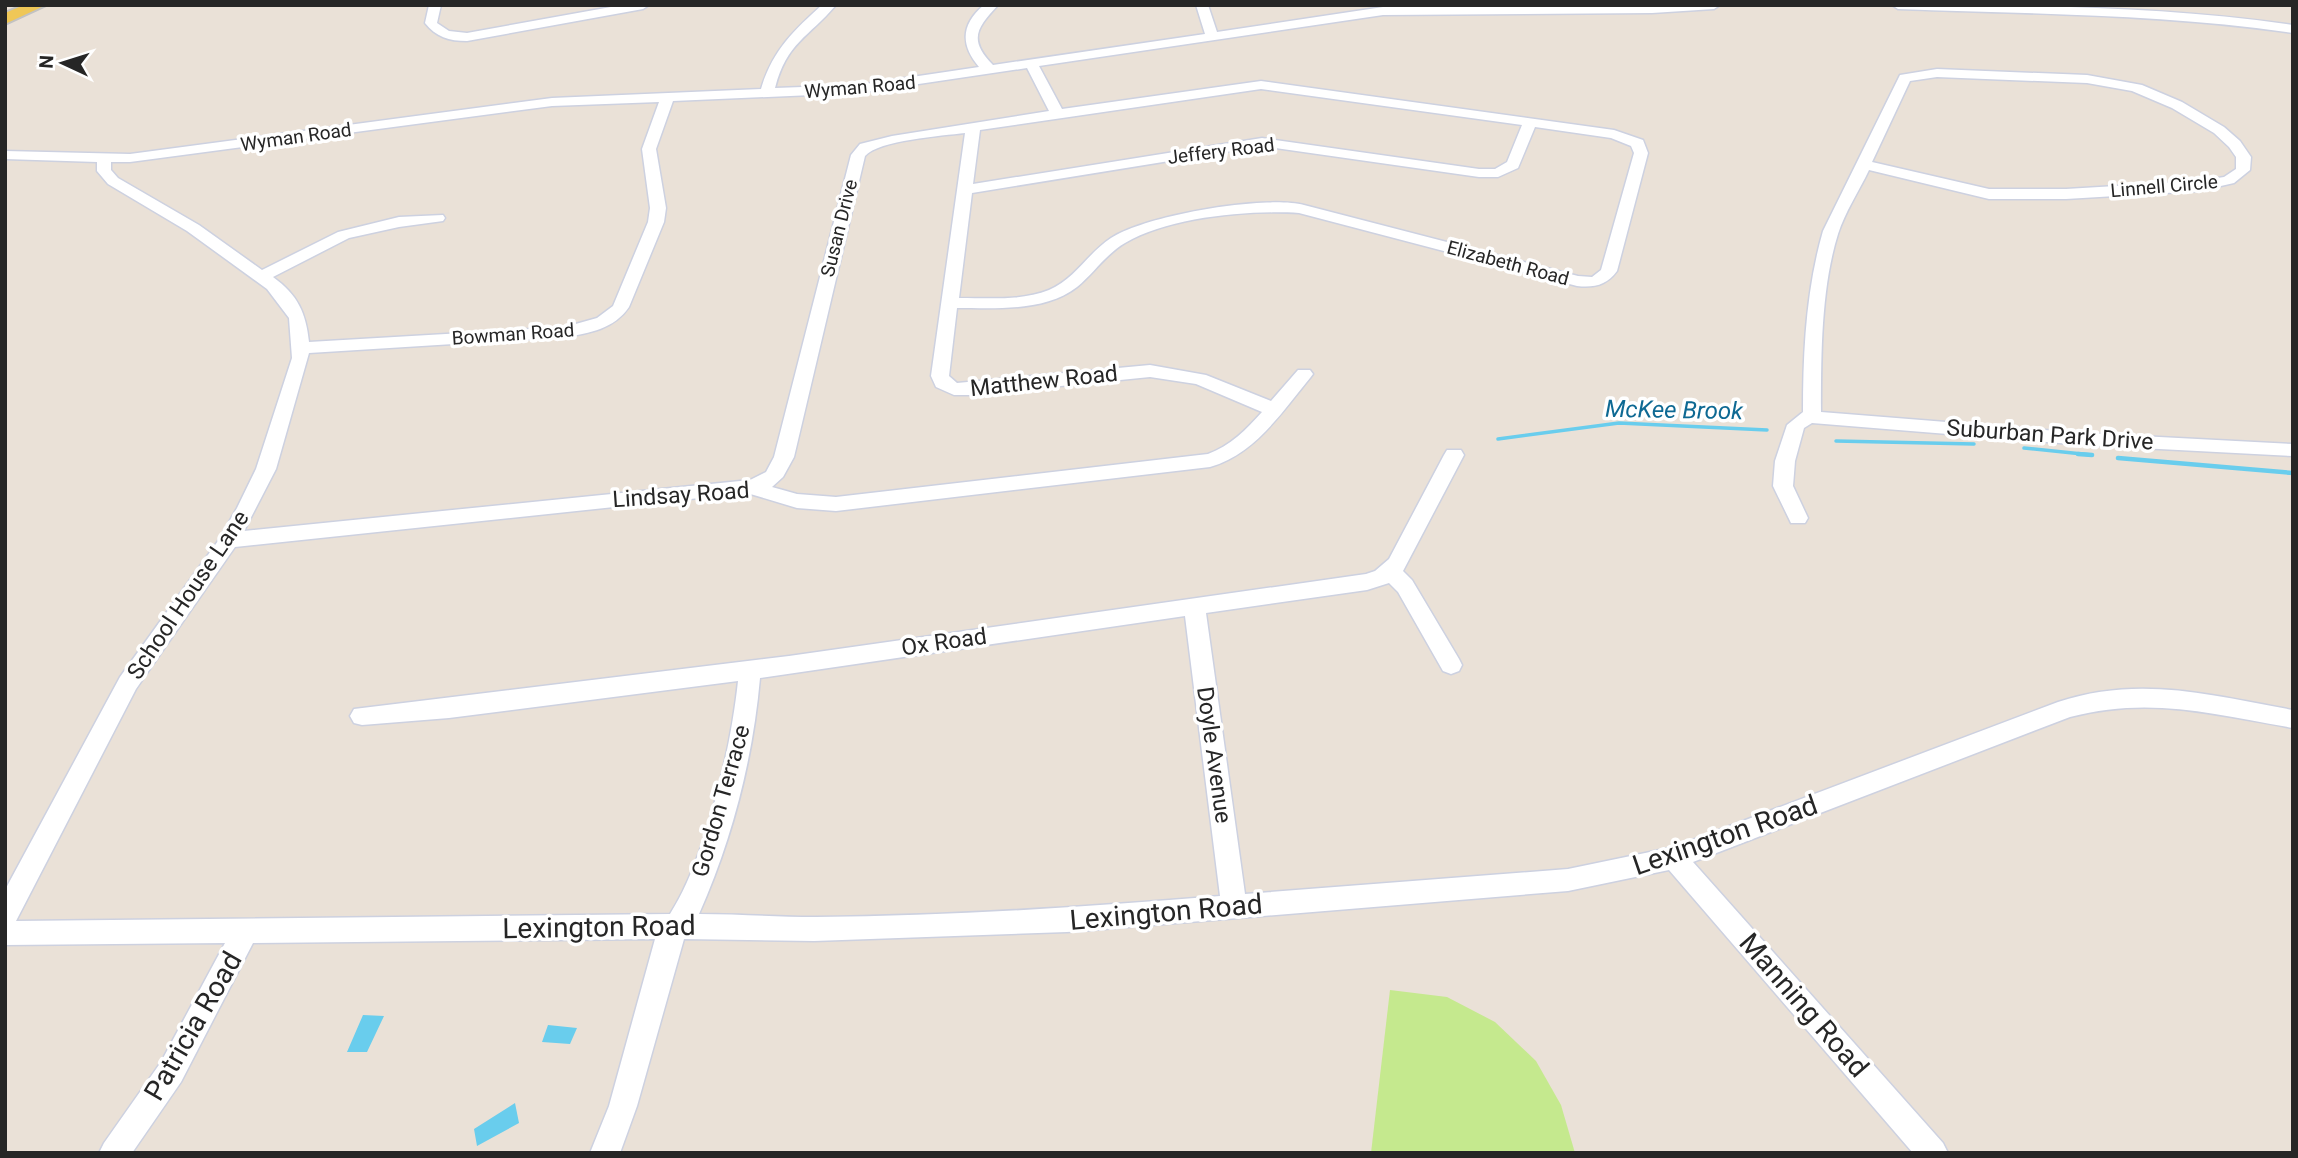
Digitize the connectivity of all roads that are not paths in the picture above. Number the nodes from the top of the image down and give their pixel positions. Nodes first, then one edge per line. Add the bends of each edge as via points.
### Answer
1 (38, 5) edge
2 (435, 5) edge
3 (643, 5) edge
4 (830, 5) edge
5 (992, 5) edge
6 (1202, 5) edge
7 (1714, 5) edge
8 (1898, 5) edge
9 (1932, 6) edge
10 (2078, 8) edge
11 (1362, 10) edge
12 (5, 19) edge
13 (2293, 29) edge
14 (1212, 37) junction
15 (1031, 65) junction
16 (991, 71) junction
17 (767, 93) junction
18 (668, 97) junction
19 (1057, 114) junction
20 (1530, 122) junction
21 (973, 127) junction
22 (5, 155) edge
23 (130, 158) junction
24 (104, 159) junction
25 (1864, 164) junction
26 (113, 181) junction
27 (964, 190) junction
28 (437, 218) dead end
29 (262, 276) junction
30 (949, 303) junction
31 (302, 348) junction
32 (1304, 374) dead end
33 (1273, 409) junction
34 (1808, 417) junction
35 (2293, 450) edge
36 (1454, 455) dead end
37 (753, 486) junction
38 (1798, 518) dead end
39 (229, 540) junction
40 (1391, 571) junction
41 (1194, 606) junction
42 (1451, 665) dead end
43 (750, 670) junction
44 (362, 716) dead end
45 (2293, 719) edge
46 (1674, 858) junction
47 (1234, 905) junction
48 (5, 916) edge
49 (676, 926) junction
50 (245, 932) junction
51 (5, 933) edge
52 (114, 1153) edge
53 (605, 1153) edge
54 (1933, 1153) edge

1 - 12 main road
2 - 3 street via 431,23 437,31 473,37
4 - 17 street via 786,45 776,59
5 - 16 street via 973,22 970,33 978,56
6 - 14 street
7 - 11 street, Wyman Road
8 - 9 street
9 - 10 street
10 - 13 street
11 - 14 street, Wyman Road
14 - 15 street, Wyman Road
15 - 16 street, Wyman Road
15 - 19 street
16 - 17 street, Wyman Road via 858,89
17 - 18 street, Wyman Road
18 - 23 street, Wyman Road via 532,104
18 - 31 street, Bowman Road via 649,149 656,222 621,307 612,317 565,332
19 - 20 street, Elizabeth Road via 1261,85
19 - 21 street, Susan Drive
20 - 27 street, Jeffery Road via 1513,165 1498,173 1262,142
20 - 30 street, Elizabeth Road via 1614,134 1641,146 1609,271 1600,280 1577,281 1299,208 1271,206 1137,230 1111,245 1068,286 1044,297
21 - 27 street, Matthew Road
21 - 37 street, Susan Drive via 878,142 858,155 784,457 770,480
22 - 24 street, Wyman Road
23 - 24 street, Wyman Road
23 - 26 street via 118,167
24 - 26 street via 104,171
25 - 25 street, Linnell Circle via 1972,192 2008,195 2199,186 2236,177 2244,162 2240,150 2197,115 2147,90 2095,79 1937,73 1905,78
25 - 34 street, Linnell Circle via 1831,231 1824,256 1812,353 1813,408
26 - 29 street, School House Lane via 194,228
27 - 30 street, Matthew Road
28 - 29 street via 344,235
29 - 31 street, School House Lane via 294,310 301,326
30 - 33 street, Matthew Road via 940,376 950,388 1150,371 1200,379
31 - 39 street, School House Lane via 266,468
32 - 33 street, Lindsay Road
33 - 37 street, Lindsay Road via 1238,447 1210,460 836,504 797,501
34 - 35 street, Suburban Park Drive
34 - 38 street, Linnell Circle via 1791,434 1785,461 1783,486
36 - 40 street
37 - 39 street, Lindsay Road
39 - 48 street, School House Lane via 128,682
40 - 41 street, Ox Road via 1367,582
40 - 42 street via 1405,586
41 - 43 street, Ox Road
41 - 47 street, Doyle Avenue
43 - 44 street, Ox Road
43 - 49 street, Gordon Terrace via 745,721 730,786 708,860
45 - 46 street, Lexington Road via 2169,698 2103,699
46 - 47 street, Lexington Road via 1568,880
46 - 54 street, Manning Road
47 - 49 street, Lexington Road via 1074,920 915,926
49 - 50 street, Lexington Road
49 - 53 street
50 - 51 street, Lexington Road
50 - 52 street, Patricia Road via 171,1072

